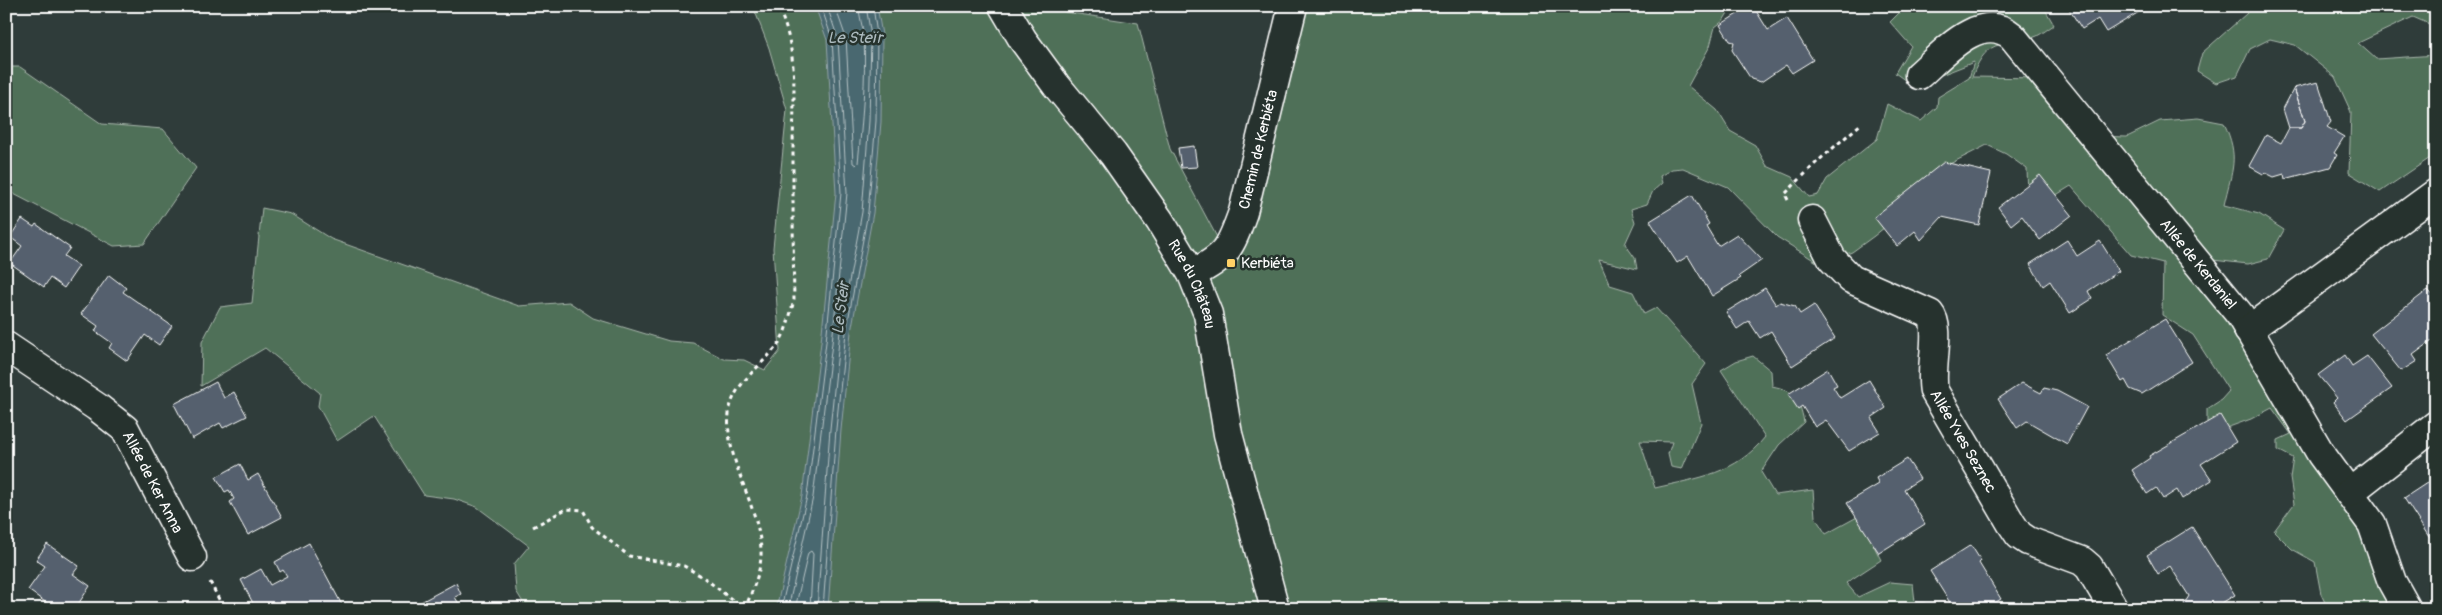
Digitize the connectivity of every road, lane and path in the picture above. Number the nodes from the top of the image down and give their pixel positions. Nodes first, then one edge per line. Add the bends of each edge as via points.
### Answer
1 (777, 6) edge
2 (1003, 6) edge
3 (1293, 6) edge
4 (1919, 75) dead end
5 (1862, 122) dead end
6 (2436, 193) edge
7 (1784, 194) dead end
8 (1812, 220) dead end
9 (1192, 274) junction
10 (2248, 330) junction
11 (6, 346) edge
12 (2436, 425) edge
13 (2349, 493) junction
14 (533, 527) dead end
15 (192, 558) dead end
16 (745, 609) edge
17 (1275, 609) edge
18 (2114, 609) edge
19 (2407, 609) edge

1 - 16 path via 790,40 793,82 794,300 778,344 747,378 729,411 731,442 759,532 761,552 759,570
2 - 9 street, Rue du Château via 1056,85 1113,154 1160,220
3 - 9 street, Chemin de Kerbiéta via 1243,212 1233,241 1214,263
4 - 10 street, Allée de Kerdaniel via 1955,44 1979,29 1996,27 2005,30 2144,195 2240,315
5 - 7 path
6 - 10 street
8 - 18 street, Allée Yves Seznec via 1832,259 1851,279 1930,314 1935,325 1934,391 2011,523 2028,541 2082,561
9 - 17 street, Rue du Château via 1208,314 1228,434
10 - 13 street, Allée de Kerdaniel via 2316,447
11 - 15 street, Allée de Ker Anna via 125,429
12 - 13 street
13 - 19 street, Allée de Kerdaniel via 2372,524 2392,582
14 - 16 path via 566,509 583,510 592,527 629,556 684,566

